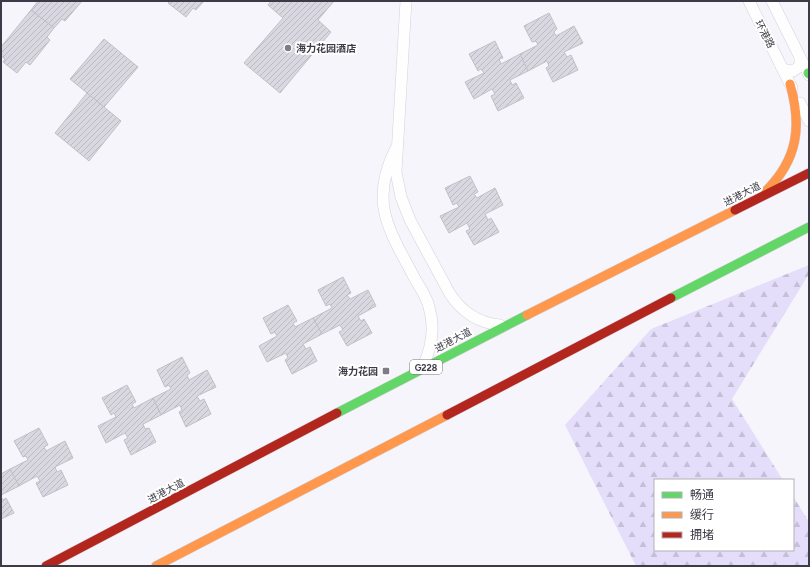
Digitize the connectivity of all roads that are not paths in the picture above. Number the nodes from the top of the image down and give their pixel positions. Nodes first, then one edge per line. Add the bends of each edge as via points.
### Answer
1 (406, 1) edge
2 (749, 1) edge
3 (772, 1) edge
4 (800, 57) junction
5 (781, 66) junction
6 (809, 74) edge
7 (790, 84) junction
8 (809, 121) edge
9 (397, 146) junction
10 (809, 173) edge
11 (748, 204) junction
12 (809, 227) edge
13 (506, 326) junction
14 (422, 369) junction
15 (46, 566) edge
16 (156, 566) edge

1 - 9 street
2 - 5 street, 环港路
3 - 4 street, 环港路
4 - 5 street via 800,66 797,70 788,72
4 - 6 street, 环港路
5 - 7 street, 环港路
7 - 8 street, 环港路
7 - 11 highway via 797,109 797,135 790,159 777,180
9 - 13 street via 396,172 401,197 410,220 450,294 457,305 479,321
9 - 14 street via 384,179 384,215 390,232 429,305 432,338 429,354
10 - 11 highway, 进港大道 / G228
11 - 13 highway, 进港大道 / G228
12 - 16 highway
13 - 14 highway, 进港大道 / G228
14 - 15 highway, 进港大道 / G228

